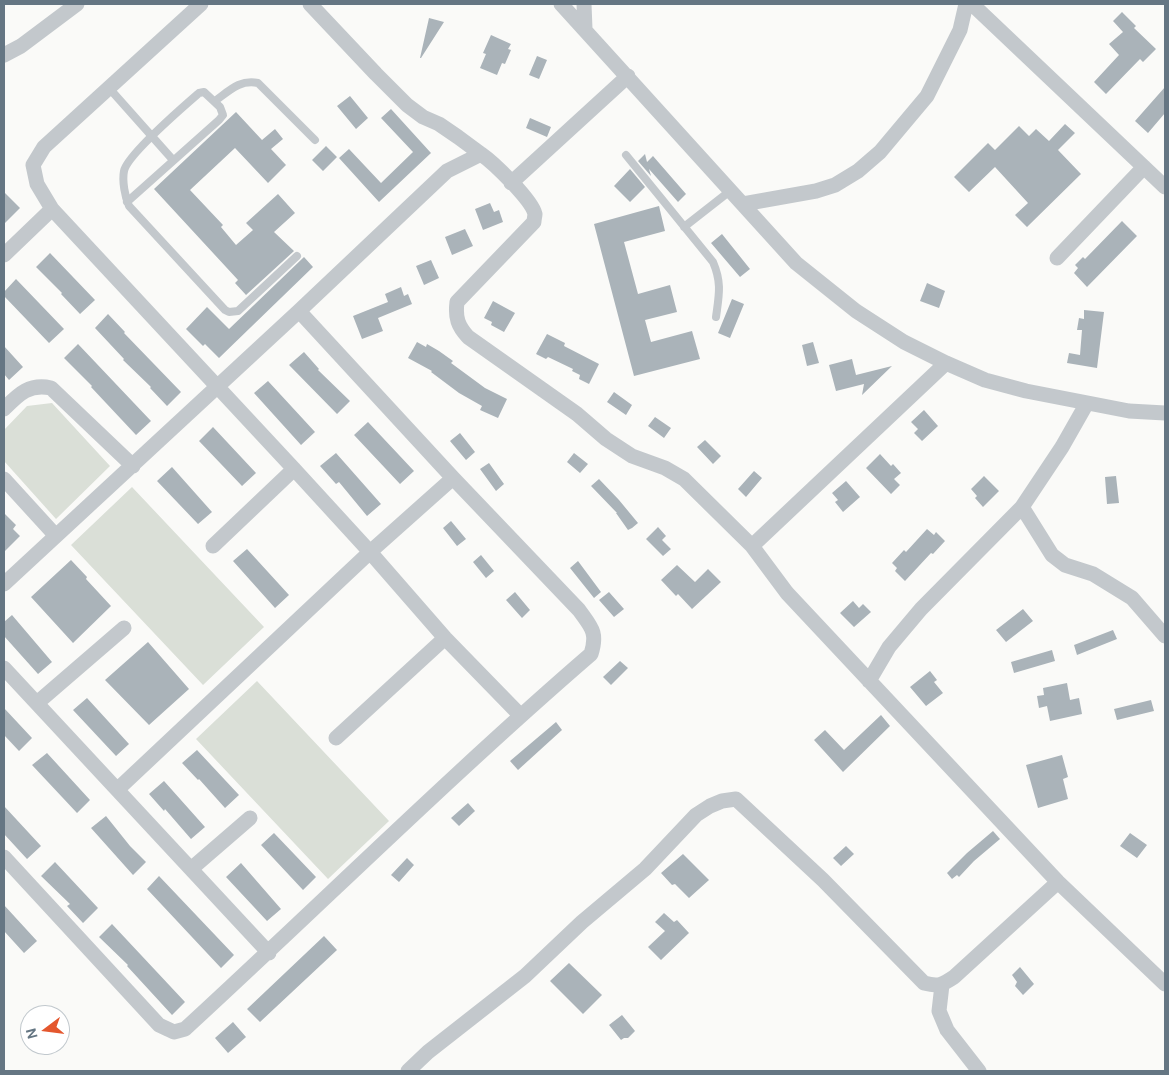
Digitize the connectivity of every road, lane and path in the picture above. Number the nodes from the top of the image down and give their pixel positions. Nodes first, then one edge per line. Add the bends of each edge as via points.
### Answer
1 (77, 4) edge
2 (201, 4) edge
3 (310, 4) edge
4 (561, 4) edge
5 (584, 4) edge
6 (966, 4) edge
7 (972, 4) edge
8 (585, 29) junction
9 (4, 55) edge
10 (628, 76) junction
11 (109, 88) junction
12 (215, 101) junction
13 (152, 136) junction
14 (314, 140) dead end
15 (482, 154) junction
16 (626, 155) dead end
17 (173, 160) junction
18 (1144, 167) junction
19 (511, 183) junction
20 (1165, 187) edge
21 (730, 191) junction
22 (127, 202) junction
23 (743, 204) junction
24 (52, 209) junction
25 (684, 227) junction
26 (4, 255) edge
27 (297, 256) dead end
28 (1057, 258) dead end
29 (299, 311) junction
30 (716, 317) dead end
31 (946, 363) junction
32 (217, 387) junction
33 (1087, 403) junction
34 (4, 409) edge
35 (1165, 413) edge
36 (133, 466) junction
37 (294, 469) junction
38 (453, 478) junction
39 (4, 479) edge
40 (1022, 507) junction
41 (56, 536) junction
42 (214, 546) dead end
43 (752, 546) junction
44 (370, 552) junction
45 (4, 584) edge
46 (124, 628) dead end
47 (1165, 636) edge
48 (445, 638) junction
49 (4, 668) edge
50 (869, 681) junction
51 (37, 703) junction
52 (520, 715) junction
53 (336, 738) dead end
54 (118, 789) junction
55 (250, 818) dead end
56 (4, 857) edge
57 (191, 869) junction
58 (1058, 882) junction
59 (268, 953) junction
60 (1165, 984) edge
61 (942, 985) junction
62 (408, 1071) edge
63 (979, 1071) edge

1 - 9 street
2 - 11 street
3 - 15 street via 408,105
4 - 8 street
5 - 8 street
6 - 23 street via 960,30 927,96 880,152 835,185
7 - 18 street
8 - 10 street
10 - 19 street
10 - 21 street
11 - 13 lane
11 - 24 street via 44,147 34,165 37,184
12 - 13 lane via 207,93 199,93
12 - 14 lane via 240,83 258,83
12 - 17 lane via 223,115
13 - 17 lane
13 - 22 lane via 124,170
15 - 19 street
15 - 29 street via 447,171
16 - 25 lane
17 - 22 lane
18 - 20 street
18 - 28 street
19 - 43 street via 530,203 534,222 456,302 459,327 606,439 632,456 684,479
21 - 23 street
21 - 25 lane
22 - 27 lane via 229,312 238,311
23 - 31 street via 796,263 856,311 904,342
24 - 26 street
24 - 32 street
25 - 30 lane via 713,262 718,274 720,287
29 - 32 street
29 - 38 street
31 - 33 street via 986,380
31 - 43 street
32 - 36 street
32 - 37 street
33 - 35 street via 1129,411
33 - 40 street
34 - 36 street via 32,387 50,388
36 - 41 street
37 - 42 street
37 - 44 street
38 - 44 street
38 - 52 street via 579,610 592,629 595,641 591,654
39 - 41 street
40 - 47 street via 1052,555 1065,565 1093,574 1132,598
40 - 50 street via 921,609 889,647
41 - 45 street
43 - 50 street via 787,593
44 - 48 street
44 - 54 street
46 - 51 street
48 - 52 street
48 - 53 street
49 - 51 street
50 - 58 street
51 - 54 street
52 - 59 street
54 - 57 street
55 - 57 street
56 - 59 street via 159,1025 174,1032 185,1029
57 - 59 street
58 - 60 street
58 - 61 street
61 - 62 street via 924,983 823,880 736,799 722,801 696,815 644,869 525,976
61 - 63 street via 939,1011 946,1030

